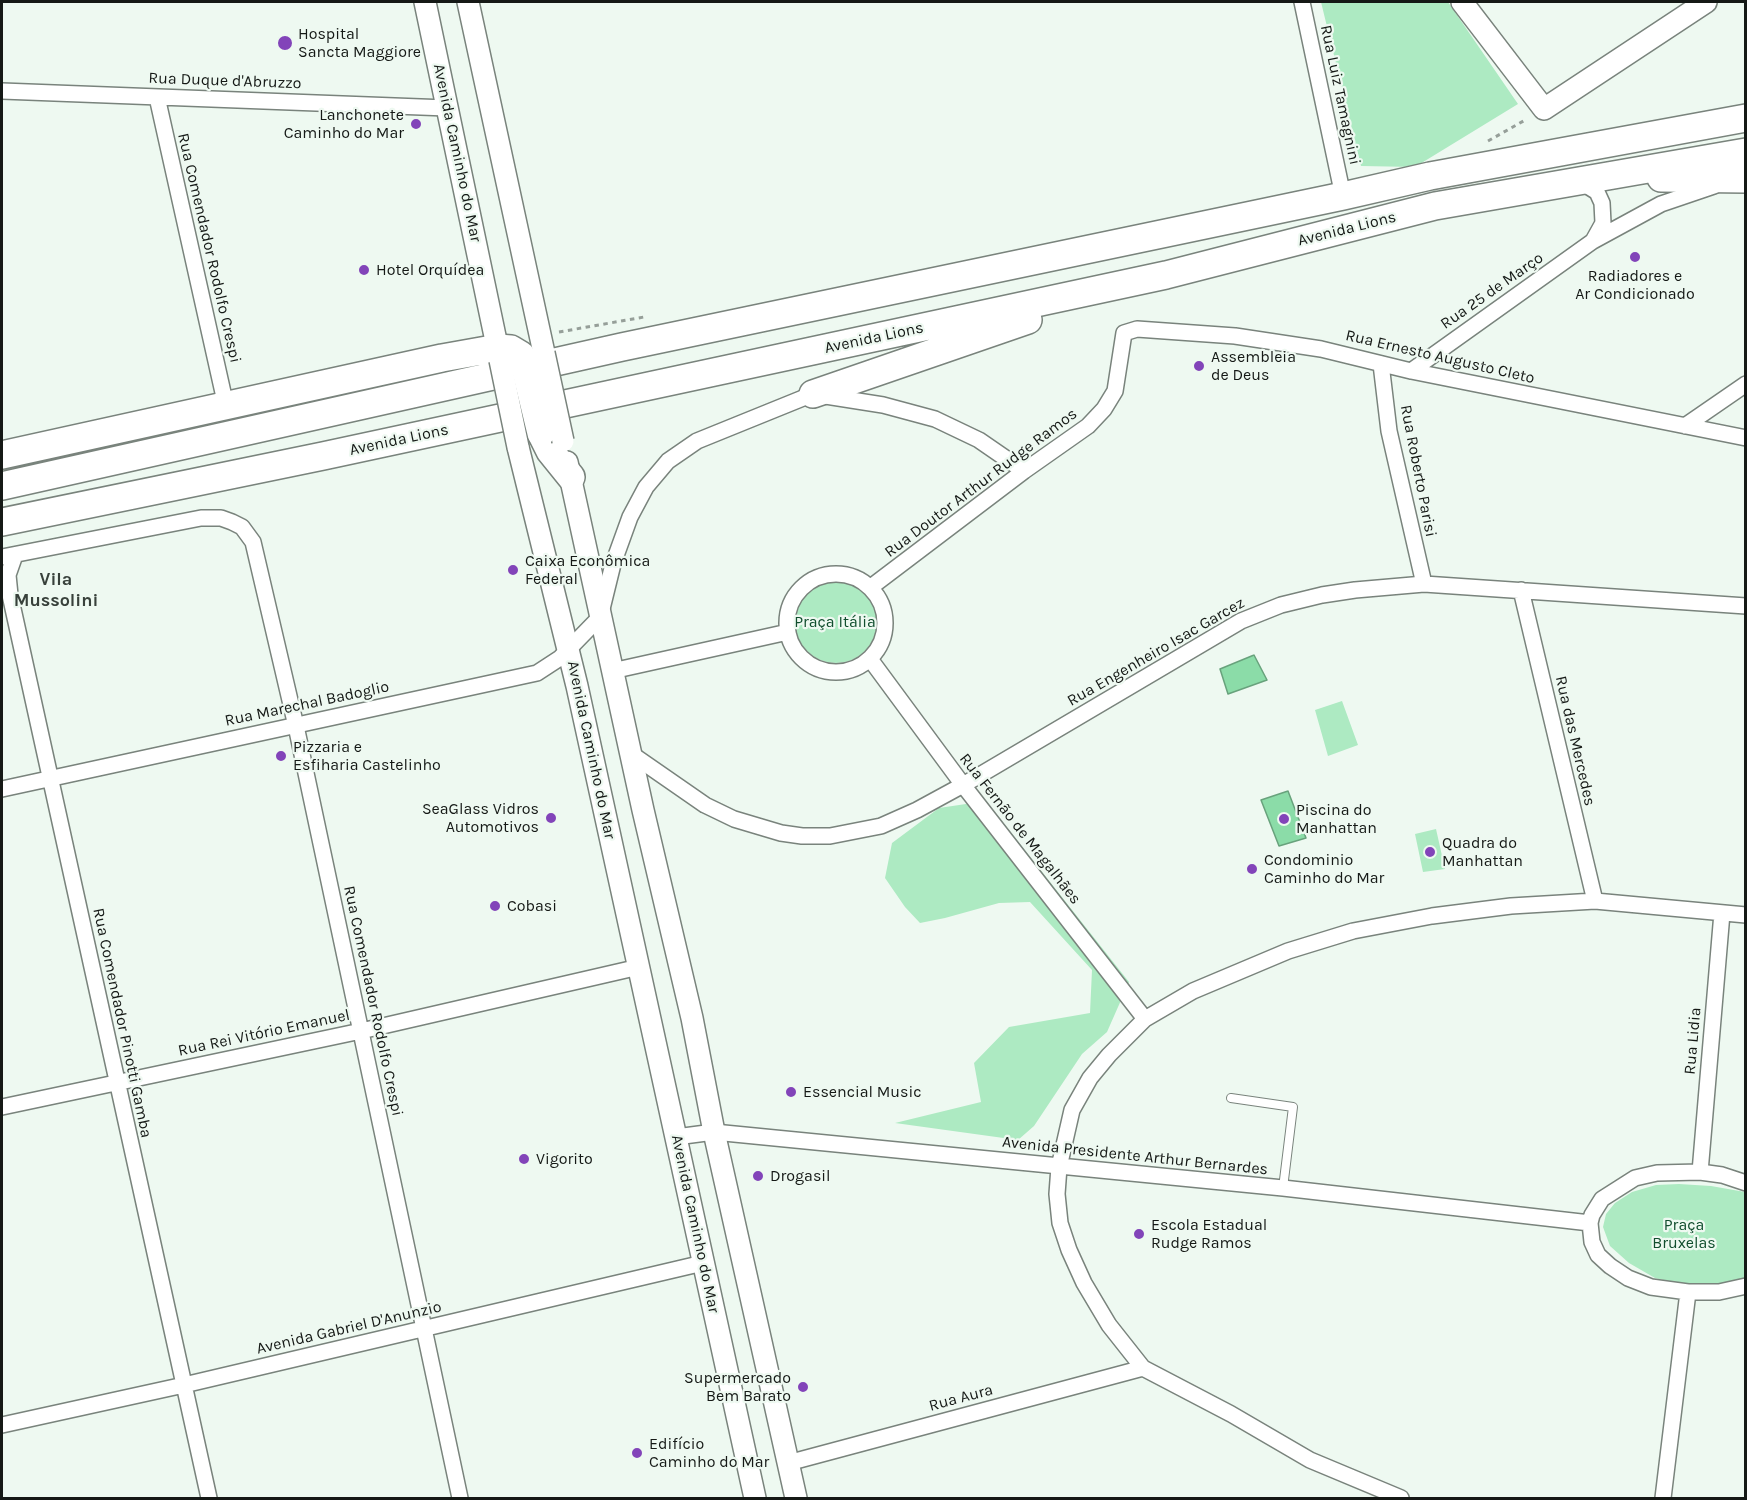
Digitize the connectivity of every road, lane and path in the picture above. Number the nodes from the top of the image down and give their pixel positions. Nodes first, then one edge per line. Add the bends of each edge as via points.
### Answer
1 (425, 2) edge
2 (468, 2) edge
3 (1302, 2) edge
4 (1462, 2) edge
5 (1706, 2) edge
6 (2, 91) edge
7 (157, 97) junction
8 (447, 108) junction
9 (1742, 118) edge
10 (1746, 152) edge
11 (1609, 177) junction
12 (1744, 179) edge
13 (1580, 182) junction
14 (1343, 196) junction
15 (1593, 241) junction
16 (1166, 275) junction
17 (1124, 333) joint
18 (516, 355) junction
19 (1381, 364) junction
20 (1411, 371) junction
21 (1746, 384) edge
22 (813, 394) junction
23 (226, 406) junction
24 (1685, 426) junction
25 (1746, 438) edge
26 (541, 440) junction
27 (2, 455) edge
28 (1024, 471) junction
29 (571, 477) joint
30 (2, 486) edge
31 (2, 522) edge
32 (8, 556) edge
33 (1424, 584) junction
34 (871, 587) junction
35 (1521, 590) junction
36 (1746, 606) edge
37 (600, 617) junction
38 (788, 632) junction
39 (569, 650) junction
40 (870, 658) junction
41 (612, 671) junction
42 (296, 726) junction
43 (630, 753) junction
44 (50, 778) junction
45 (963, 785) junction
46 (2, 789) edge
47 (1595, 901) junction
48 (1722, 913) junction
49 (1746, 915) edge
50 (639, 967) junction
51 (1145, 1019) junction
52 (361, 1031) junction
53 (117, 1083) junction
54 (1231, 1098) dead end
55 (2, 1107) edge
56 (714, 1132) junction
57 (676, 1137) junction
58 (1059, 1167) junction
59 (1700, 1172) junction
60 (1746, 1183) edge
61 (1283, 1188) junction
62 (1590, 1223) junction
63 (704, 1263) junction
64 (1746, 1286) edge
65 (1688, 1292) junction
66 (424, 1329) junction
67 (1143, 1368) junction
68 (184, 1384) junction
69 (2, 1425) edge
70 (788, 1463) junction
71 (209, 1498) edge
72 (460, 1498) edge
73 (755, 1498) edge
74 (795, 1498) edge
75 (1401, 1498) edge
76 (1663, 1498) edge

1 - 8 main road, Avenida Caminho do Mar
2 - 18 main road
3 - 14 street, Rua Luiz Tamagnini
4 - 5 main road via 1544,109
6 - 7 street, Rua Duque d'Abruzzo
7 - 8 street, Rua Duque d'Abruzzo
7 - 23 street, Rua Comendador Rodolfo Crespi
8 - 18 main road, Avenida Caminho do Mar
9 - 14 highway, Avenida Lions
10 - 11 highway, Avenida Lions
11 - 12 highway
11 - 13 highway, Avenida Lions
12 - 15 street, Rua 25 de Março via 1661,204
13 - 15 street via 1597,192 1602,203 1603,224
13 - 16 highway, Avenida Lions via 1435,206
14 - 30 highway, Avenida Lions via 622,347
15 - 20 street, Rua 25 de Março
16 - 22 highway
16 - 31 highway, Avenida Lions
17 - 19 street, Rua Ernesto Augusto Cleto via 1144,328 1235,336 1321,348
17 - 28 street, Rua Doutor Arthur Rudge Ramos via 1118,381 1104,409 1078,434
18 - 23 highway
18 - 26 highway, bridge
19 - 20 street, Rua Ernesto Augusto Cleto
19 - 33 street, Rua Roberto Parisi via 1389,430
20 - 24 street, Rua Ernesto Augusto Cleto
21 - 24 street
22 - 28 street via 883,405 935,419 979,440
22 - 37 street via 698,441 668,461 639,500 623,534
23 - 27 highway
24 - 25 street, Rua Ernesto Augusto Cleto
26 - 29 highway
26 - 39 main road, Avenida Caminho do Mar
28 - 34 street, Rua Doutor Arthur Rudge Ramos
29 - 37 main road
32 - 42 street, Rua Comendador Rodolfo Crespi via 176,521 211,517 242,527 253,542
32 - 44 street, Rua Comendador Pinotti Gamba via 10,595
33 - 35 street, Rua Engenheiro Isac Garcez
33 - 45 street, Rua Engenheiro Isac Garcez via 1322,595 1281,605 1241,621
34 - 38 street via 843,574 813,579 792,602
34 - 40 street via 885,615 885,631
35 - 36 street, Rua Engenheiro Isac Garcez
35 - 47 street, Rua das Mercedes
37 - 39 street, Rua Marechal Badoglio
37 - 41 main road
38 - 40 street via 793,646 814,667 828,671 851,669
38 - 41 street
39 - 42 street, Rua Marechal Badoglio via 548,667 525,677
39 - 50 main road, Avenida Caminho do Mar
40 - 45 street, Rua Fernão de Magalhães
41 - 43 main road
42 - 44 street, Rua Marechal Badoglio
42 - 52 street, Rua Comendador Rodolfo Crespi
43 - 45 street, Rua Engenheiro Isac Garcez via 715,809 759,827 802,836 830,836 881,826
43 - 56 main road via 692,1018
44 - 46 street, Rua Marechal Badoglio
44 - 53 street, Rua Comendador Pinotti Gamba
45 - 51 street, Rua Fernão de Magalhães
47 - 48 street
47 - 51 street via 1499,907 1353,931 1236,972
48 - 49 street
48 - 59 street, Rua Lidia
50 - 52 street, Rua Rei Vitório Emanuel
50 - 57 main road, Avenida Caminho do Mar
51 - 58 street via 1090,1078 1072,1110
52 - 53 street, Rua Rei Vitório Emanuel
52 - 66 street, Rua Comendador Rodolfo Crespi
53 - 55 street, Rua Rei Vitório Emanuel
53 - 68 street, Rua Comendador Pinotti Gamba
54 - 61 lane via 1293,1107
56 - 57 street, Avenida Presidente Arthur Bernardes
56 - 58 street, Avenida Presidente Arthur Bernardes
56 - 70 main road
57 - 63 main road, Avenida Caminho do Mar
58 - 61 street, Avenida Presidente Arthur Bernardes
58 - 67 street via 1060,1223 1069,1250 1109,1325
59 - 60 street
59 - 62 street via 1666,1172 1635,1178 1602,1199
61 - 62 street, Avenida Presidente Arthur Bernardes
62 - 65 street via 1598,1254 1610,1266 1651,1287
63 - 66 street, Avenida Gabriel D'Anunzio
63 - 73 main road, Avenida Caminho do Mar
64 - 65 street via 1719,1292
65 - 76 street
66 - 68 street, Avenida Gabriel D'Anunzio
66 - 72 street, Rua Comendador Rodolfo Crespi
67 - 70 street, Rua Aura
67 - 75 street via 1310,1460
68 - 69 street, Avenida Gabriel D'Anunzio
68 - 71 street, Rua Comendador Pinotti Gamba
70 - 74 main road

